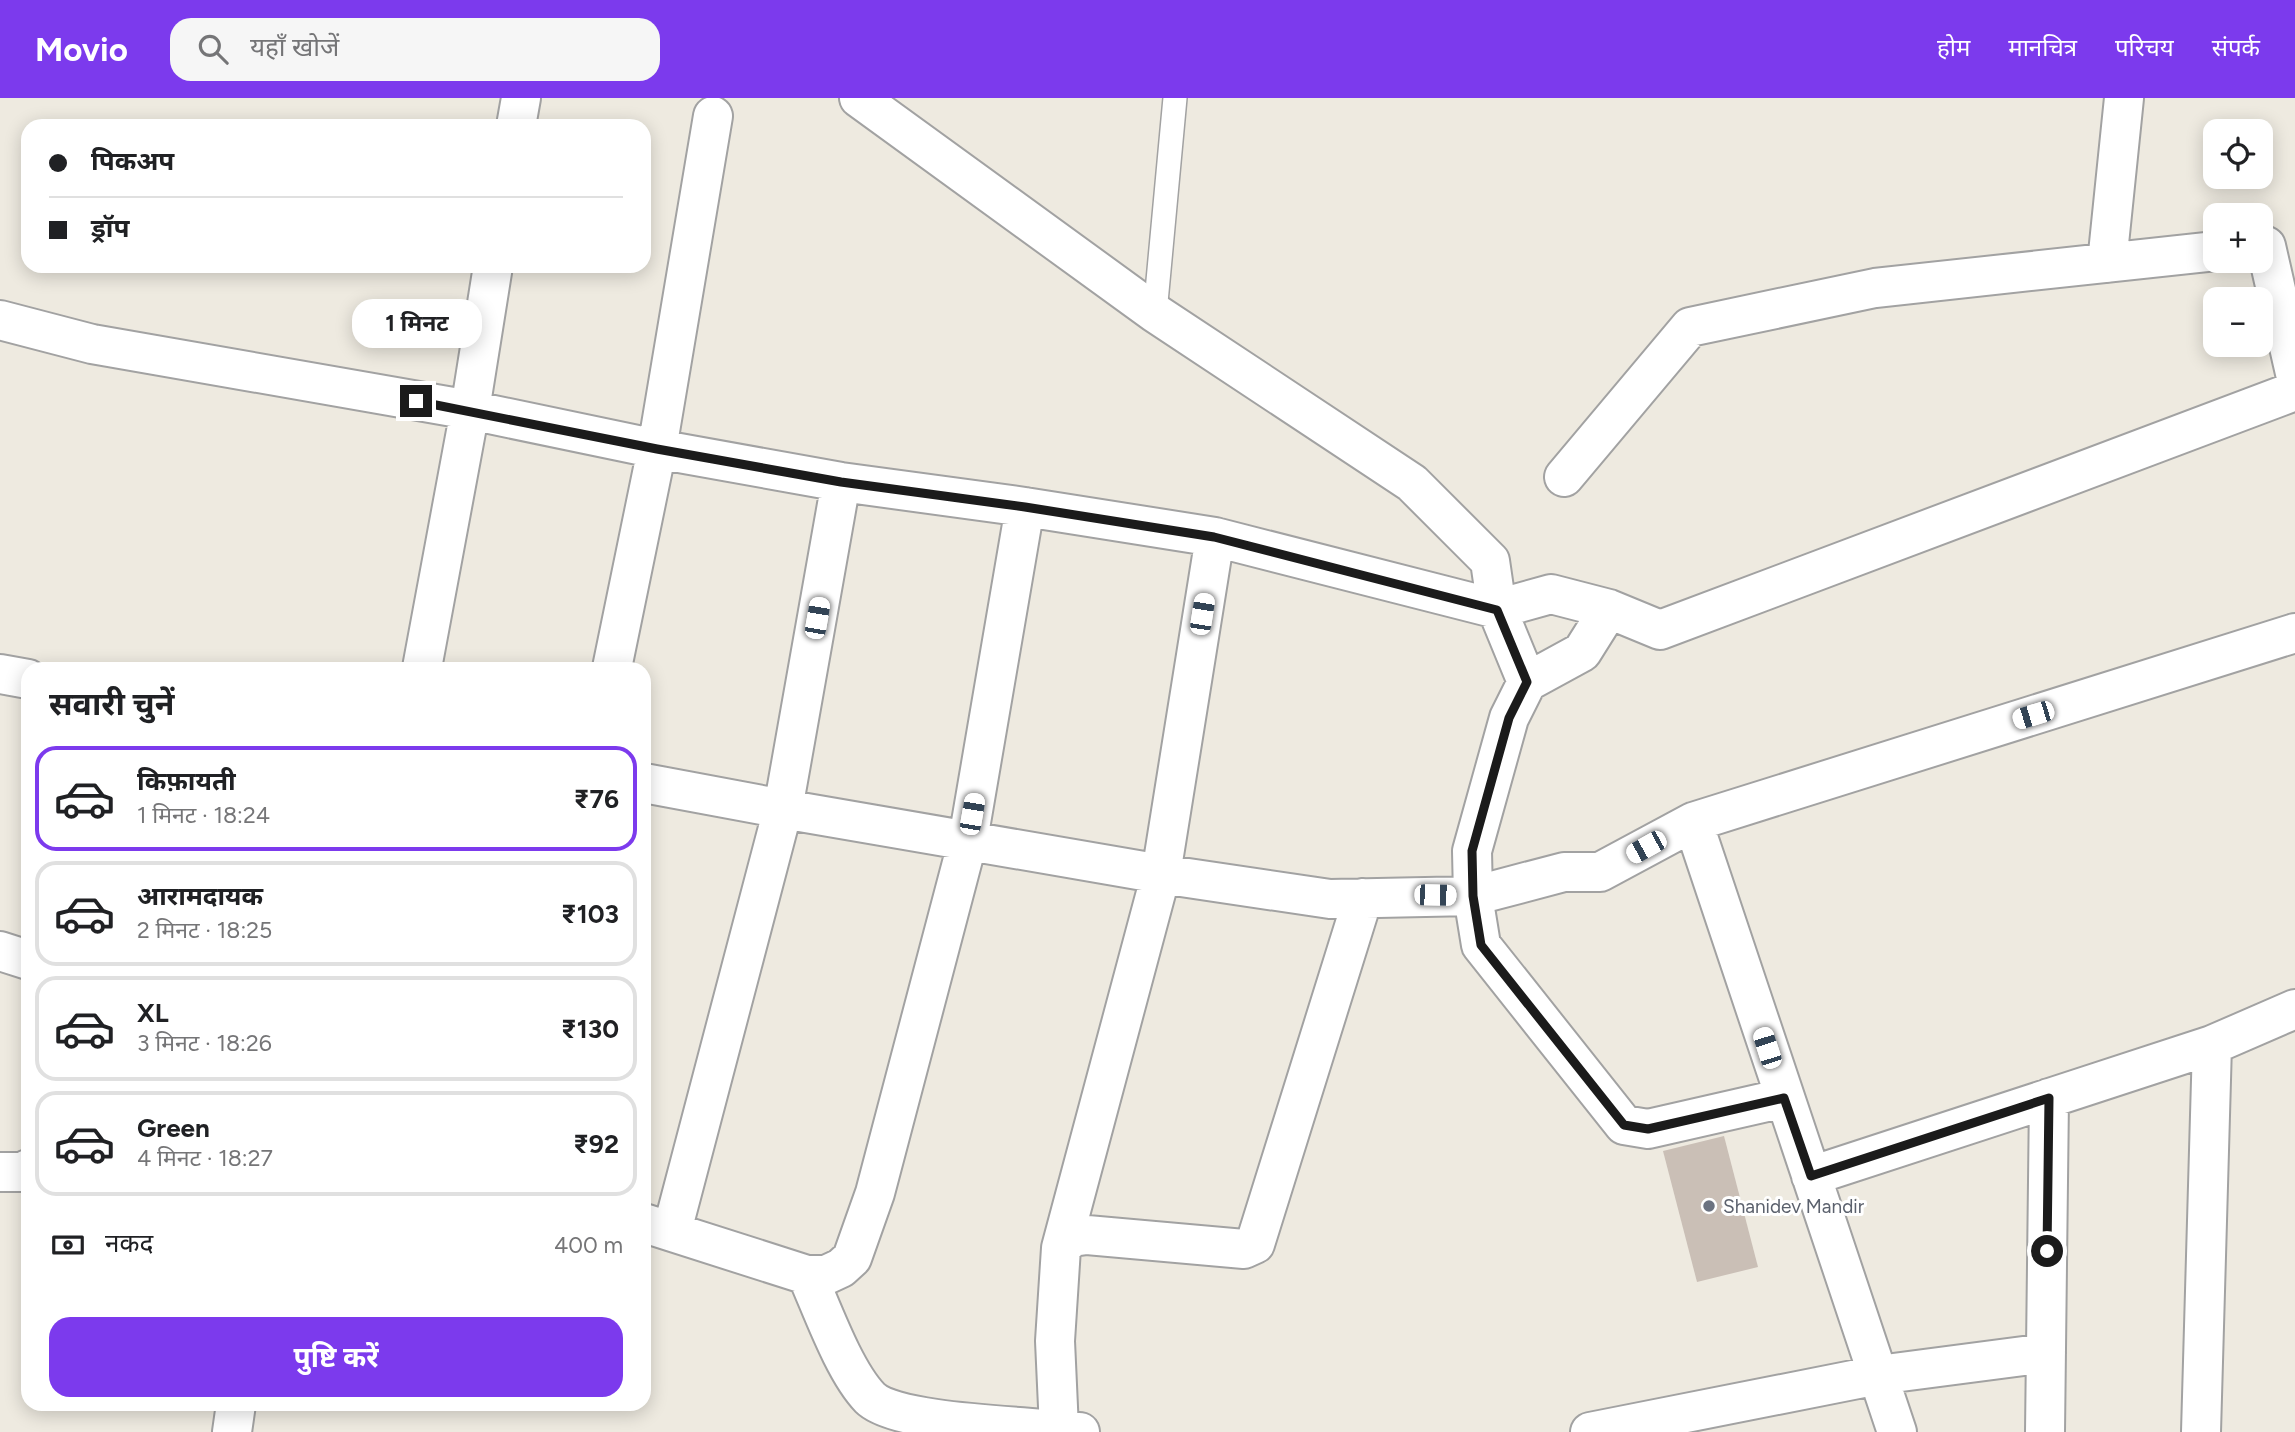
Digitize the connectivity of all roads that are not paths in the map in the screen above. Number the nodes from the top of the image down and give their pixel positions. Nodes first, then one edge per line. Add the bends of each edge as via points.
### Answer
1 (521, 98) edge
2 (859, 98) edge
3 (1175, 98) edge
4 (2124, 98) edge
5 (713, 116) dead end
6 (517, 119) edge
7 (2274, 244) edge
8 (2203, 252) edge
9 (2106, 263) junction
10 (492, 273) edge
11 (1155, 313) junction
12 (0, 320) edge
13 (2295, 373) edge
14 (2295, 391) edge
15 (470, 410) junction
16 (657, 449) junction
17 (1564, 477) dead end
18 (841, 482) junction
19 (1025, 507) junction
20 (1214, 537) junction
21 (1497, 610) junction
22 (1609, 610) junction
23 (2295, 634) edge
24 (423, 662) edge
25 (613, 662) edge
26 (0, 674) edge
27 (21, 678) edge
28 (1527, 682) junction
29 (651, 784) edge
30 (783, 809) junction
31 (1693, 822) junction
32 (968, 840) junction
33 (1161, 874) junction
34 (1473, 896) junction
35 (1363, 898) junction
36 (0, 951) edge
37 (21, 958) edge
38 (2295, 1009) edge
39 (2212, 1045) junction
40 (1784, 1098) junction
41 (2049, 1098) junction
42 (0, 1172) edge
43 (21, 1172) edge
44 (1811, 1176) junction
45 (658, 1227) edge
46 (1061, 1248) junction
47 (807, 1275) junction
48 (2046, 1353) junction
49 (1878, 1375) junction
50 (235, 1411) edge
51 (923, 1425) edge
52 (1069, 1431) edge
53 (232, 1432) edge
54 (1590, 1432) edge
55 (1897, 1432) edge
56 (2045, 1432) edge
57 (2201, 1432) edge

1 - 6 street
2 - 11 street
3 - 11 lane
4 - 9 street
5 - 16 street
7 - 13 street
8 - 9 street
9 - 17 street via 1875,288 1690,327
10 - 15 street
11 - 21 street via 1412,483 1490,561
12 - 15 street via 92,344
14 - 22 street via 1660,630
15 - 16 street
15 - 24 street
16 - 18 street
16 - 25 street
18 - 19 street
18 - 30 street
19 - 20 street
19 - 32 street
20 - 21 street
20 - 33 street
21 - 22 street via 1551,594
21 - 28 street
22 - 28 street via 1582,652
23 - 31 street
26 - 27 street
28 - 34 street via 1509,718 1472,851
29 - 30 street
30 - 32 street
30 - 45 street
31 - 34 street via 1600,872 1564,872
31 - 40 street
32 - 33 street
32 - 47 street via 875,1193 852,1258 826,1275
33 - 35 street via 1330,899
33 - 46 street
34 - 35 street
34 - 40 street via 1481,945 1624,1125 1648,1129
35 - 46 street via 1255,1244 1244,1250 1087,1235 1072,1237
36 - 37 street
38 - 39 street
39 - 41 street
39 - 57 street
40 - 44 street
41 - 44 street
41 - 48 street
42 - 43 street
44 - 49 street
45 - 47 street
46 - 52 street via 1055,1341
47 - 51 street via 857,1381 873,1401
48 - 49 street
48 - 56 street
49 - 54 street
49 - 55 street
50 - 53 street
51 - 52 street

